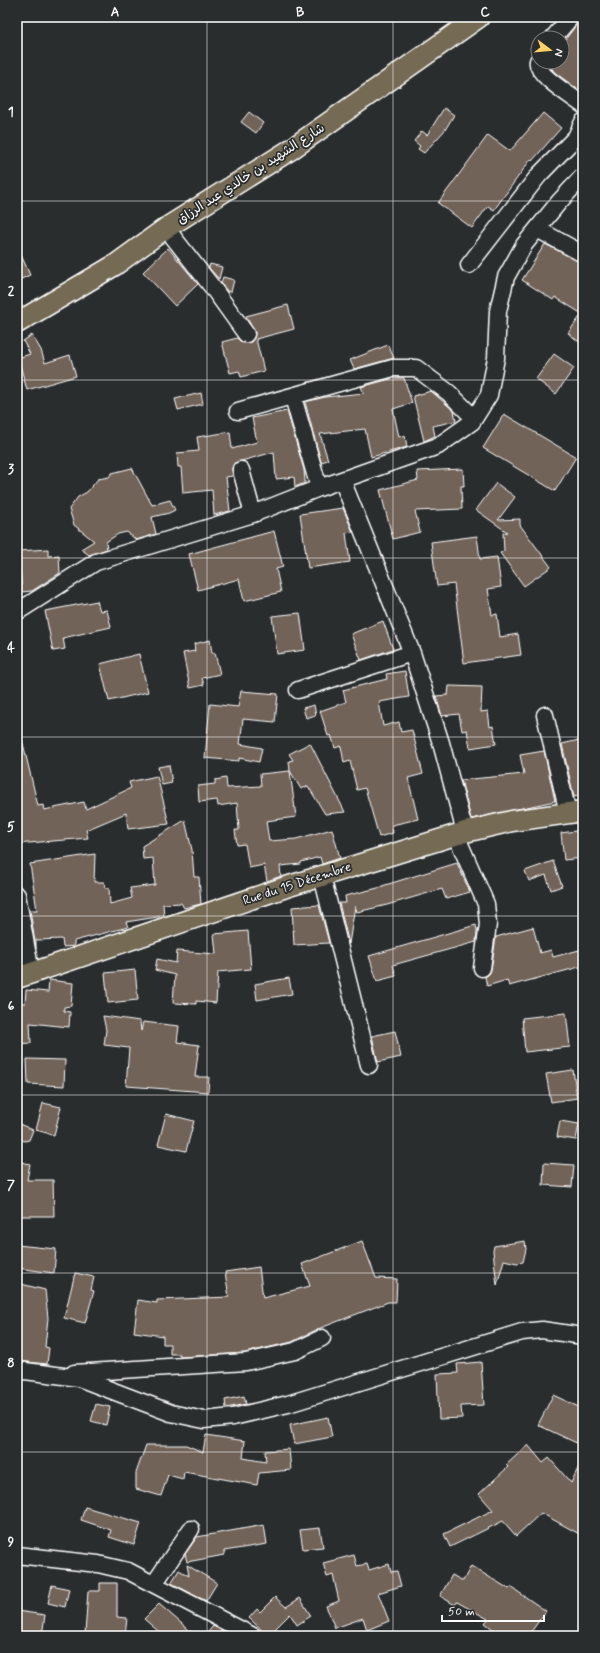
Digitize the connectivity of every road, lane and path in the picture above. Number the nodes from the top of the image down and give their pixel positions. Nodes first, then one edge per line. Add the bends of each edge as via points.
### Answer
1 (479, 17) edge
2 (570, 17) edge
3 (559, 30) edge
4 (540, 70) edge
5 (583, 104) edge
6 (583, 122) edge
7 (583, 176) edge
8 (166, 228) junction
9 (537, 229) junction
10 (583, 254) edge
11 (469, 265) dead end
12 (17, 323) edge
13 (246, 334) dead end
14 (293, 397) junction
15 (238, 411) dead end
16 (474, 418) junction
17 (241, 470) dead end
18 (342, 480) junction
19 (319, 488) junction
20 (253, 514) junction
21 (17, 612) edge
22 (412, 653) junction
23 (298, 690) dead end
24 (545, 714) dead end
25 (576, 812) edge
26 (460, 833) junction
27 (322, 876) junction
28 (17, 895) edge
29 (482, 968) dead end
30 (24, 975) edge
31 (370, 1065) dead end
32 (583, 1336) edge
33 (322, 1338) dead end
34 (17, 1372) edge
35 (50, 1375) junction
36 (191, 1529) dead end
37 (17, 1555) edge
38 (154, 1584) junction
39 (253, 1636) edge

1 - 8 main road, شارع الشهيد بن خالدي عبد الرزاق via 290,150
2 - 3 street
4 - 5 street via 548,79
6 - 11 street via 576,137 539,175
7 - 9 street
8 - 12 main road, شارع الشهيد بن خالدي عبد الرزاق via 115,265
8 - 13 street
9 - 10 street
9 - 16 street via 524,245 506,277 498,311 496,358 489,395
14 - 15 street
14 - 16 street via 393,368 416,368 449,393
14 - 19 street
16 - 18 street via 438,446
17 - 20 street
18 - 19 street
18 - 22 street
19 - 20 street
20 - 21 street via 96,562
22 - 23 street
22 - 26 street via 441,743
24 - 25 street
25 - 26 main road, Rue du 15 Décembre via 512,821
26 - 27 main road, Rue du 15 Décembre
26 - 29 street via 486,904 488,924
27 - 30 main road, Rue du 15 Décembre
27 - 31 street
28 - 30 street
32 - 35 street via 542,1330 522,1332 288,1404 233,1417 204,1420 171,1413 79,1378
33 - 35 street via 295,1350 246,1362
34 - 35 street
36 - 38 street
37 - 38 street via 98,1564 128,1571
38 - 39 street

